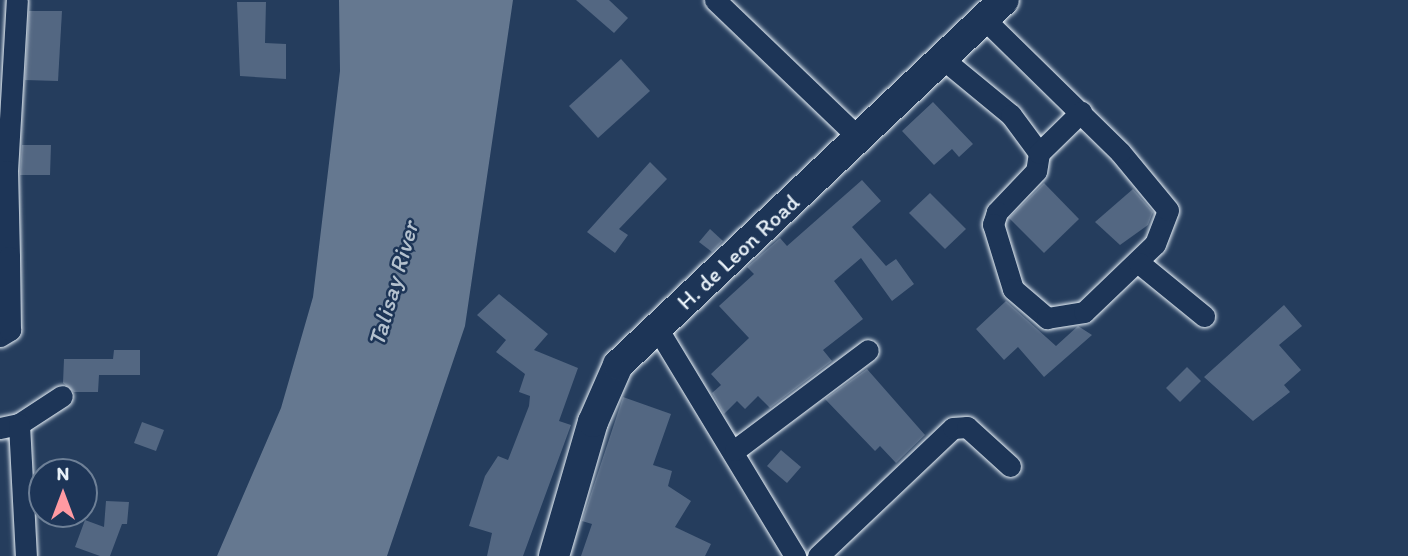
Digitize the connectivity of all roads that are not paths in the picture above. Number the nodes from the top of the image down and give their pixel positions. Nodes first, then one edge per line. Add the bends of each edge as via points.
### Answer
1 (17, 0) edge
2 (715, 0) edge
3 (994, 9) edge
4 (6, 41) edge
5 (943, 59) junction
6 (1082, 113) junction
7 (859, 138) junction
8 (1038, 153) junction
9 (4, 172) edge
10 (4, 258) edge
11 (1139, 263) junction
12 (1204, 316) dead end
13 (657, 328) junction
14 (0, 336) edge
15 (868, 350) dead end
16 (62, 396) dead end
17 (10, 426) edge
18 (735, 450) junction
19 (1010, 466) dead end
20 (26, 556) edge
21 (554, 556) edge
22 (795, 556) edge
23 (818, 556) edge

1 - 4 street
2 - 7 street
3 - 5 street, H. de Leon Road
3 - 6 street
4 - 9 street
5 - 7 street, H. de Leon Road
5 - 8 street via 1011,115
6 - 8 street
6 - 11 street via 1168,210 1168,223
7 - 13 street, H. de Leon Road
8 - 11 street via 1036,171 997,212 993,224 1001,263 1028,307 1047,318 1084,312
9 - 10 street
10 - 14 street via 10,330
11 - 12 street
13 - 18 street
13 - 21 street, H. de Leon Road via 612,378
15 - 18 street
16 - 17 street
17 - 20 street
18 - 22 street
19 - 23 street via 967,427 953,428

